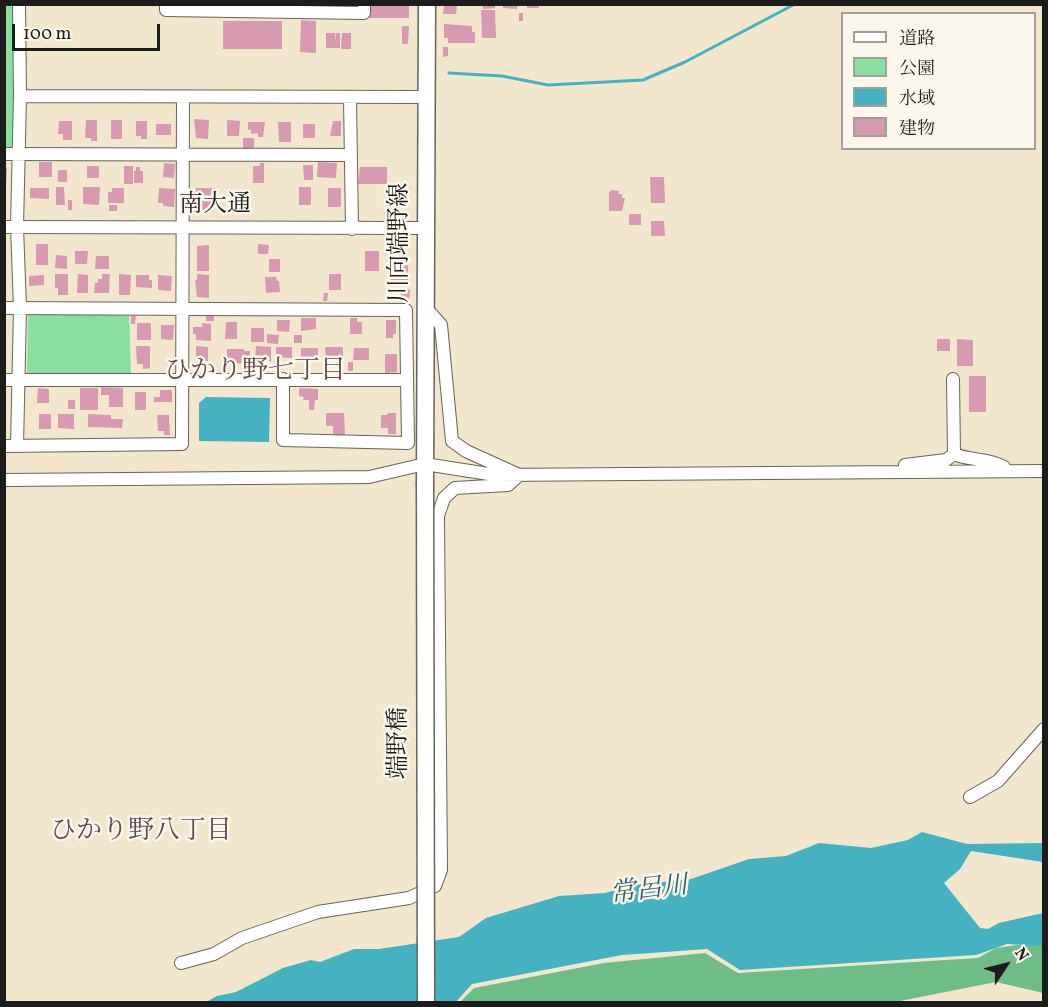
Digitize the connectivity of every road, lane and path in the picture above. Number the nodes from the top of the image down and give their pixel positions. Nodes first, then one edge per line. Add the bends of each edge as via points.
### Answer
1 (19, 4) edge
2 (166, 4) edge
3 (364, 4) edge
4 (427, 4) edge
5 (332, 8) edge
6 (20, 96) junction
7 (428, 97) junction
8 (183, 98) junction
9 (350, 98) junction
10 (4, 154) edge
11 (19, 154) junction
12 (183, 154) junction
13 (351, 155) junction
14 (11, 227) edge
15 (183, 228) junction
16 (426, 228) junction
17 (352, 229) junction
18 (4, 308) edge
19 (20, 308) junction
20 (426, 308) junction
21 (183, 309) junction
22 (283, 379) junction
23 (953, 379) dead end
24 (4, 380) edge
25 (18, 380) junction
26 (182, 380) junction
27 (407, 380) junction
28 (11, 446) edge
29 (954, 454) junction
30 (425, 464) junction
31 (1010, 471) junction
32 (1044, 471) edge
33 (890, 472) junction
34 (519, 475) junction
35 (4, 480) edge
36 (425, 483) joint
37 (1044, 729) edge
38 (970, 797) dead end
39 (181, 963) dead end
40 (426, 1002) edge

1 - 6 street
2 - 5 street via 166,10
3 - 5 street via 364,13
4 - 7 main road, 川向端野線
6 - 8 street
6 - 11 street
7 - 9 street
7 - 16 main road, 川向端野線
8 - 9 street
8 - 12 street
9 - 13 street
10 - 11 street
11 - 12 street
11 - 14 street
12 - 13 street
12 - 15 street
13 - 17 street
14 - 15 street, 南大通
14 - 19 street
15 - 17 street, 南大通
15 - 21 street
16 - 17 street, 南大通
16 - 20 main road, 川向端野線
18 - 19 street
19 - 21 street
19 - 25 street
20 - 30 main road, 川向端野線
20 - 34 street via 441,325 452,441
21 - 26 street
21 - 27 street via 406,309
22 - 26 street
22 - 27 street
22 - 27 street via 283,440 408,443
23 - 29 street
24 - 25 street
25 - 26 street
25 - 28 street
26 - 28 street via 182,444
29 - 31 street via 998,464
29 - 33 street via 946,460 904,465
30 - 34 street via 495,476
30 - 35 street via 369,477
30 - 36 main road, 川向端野線
31 - 32 street
31 - 33 street
33 - 34 street
34 - 39 street via 508,485 455,488 444,498 438,516 441,870 435,886 409,898 318,912 242,938 214,954
36 - 40 main road, 端野橋, bridge
37 - 38 street via 998,781

